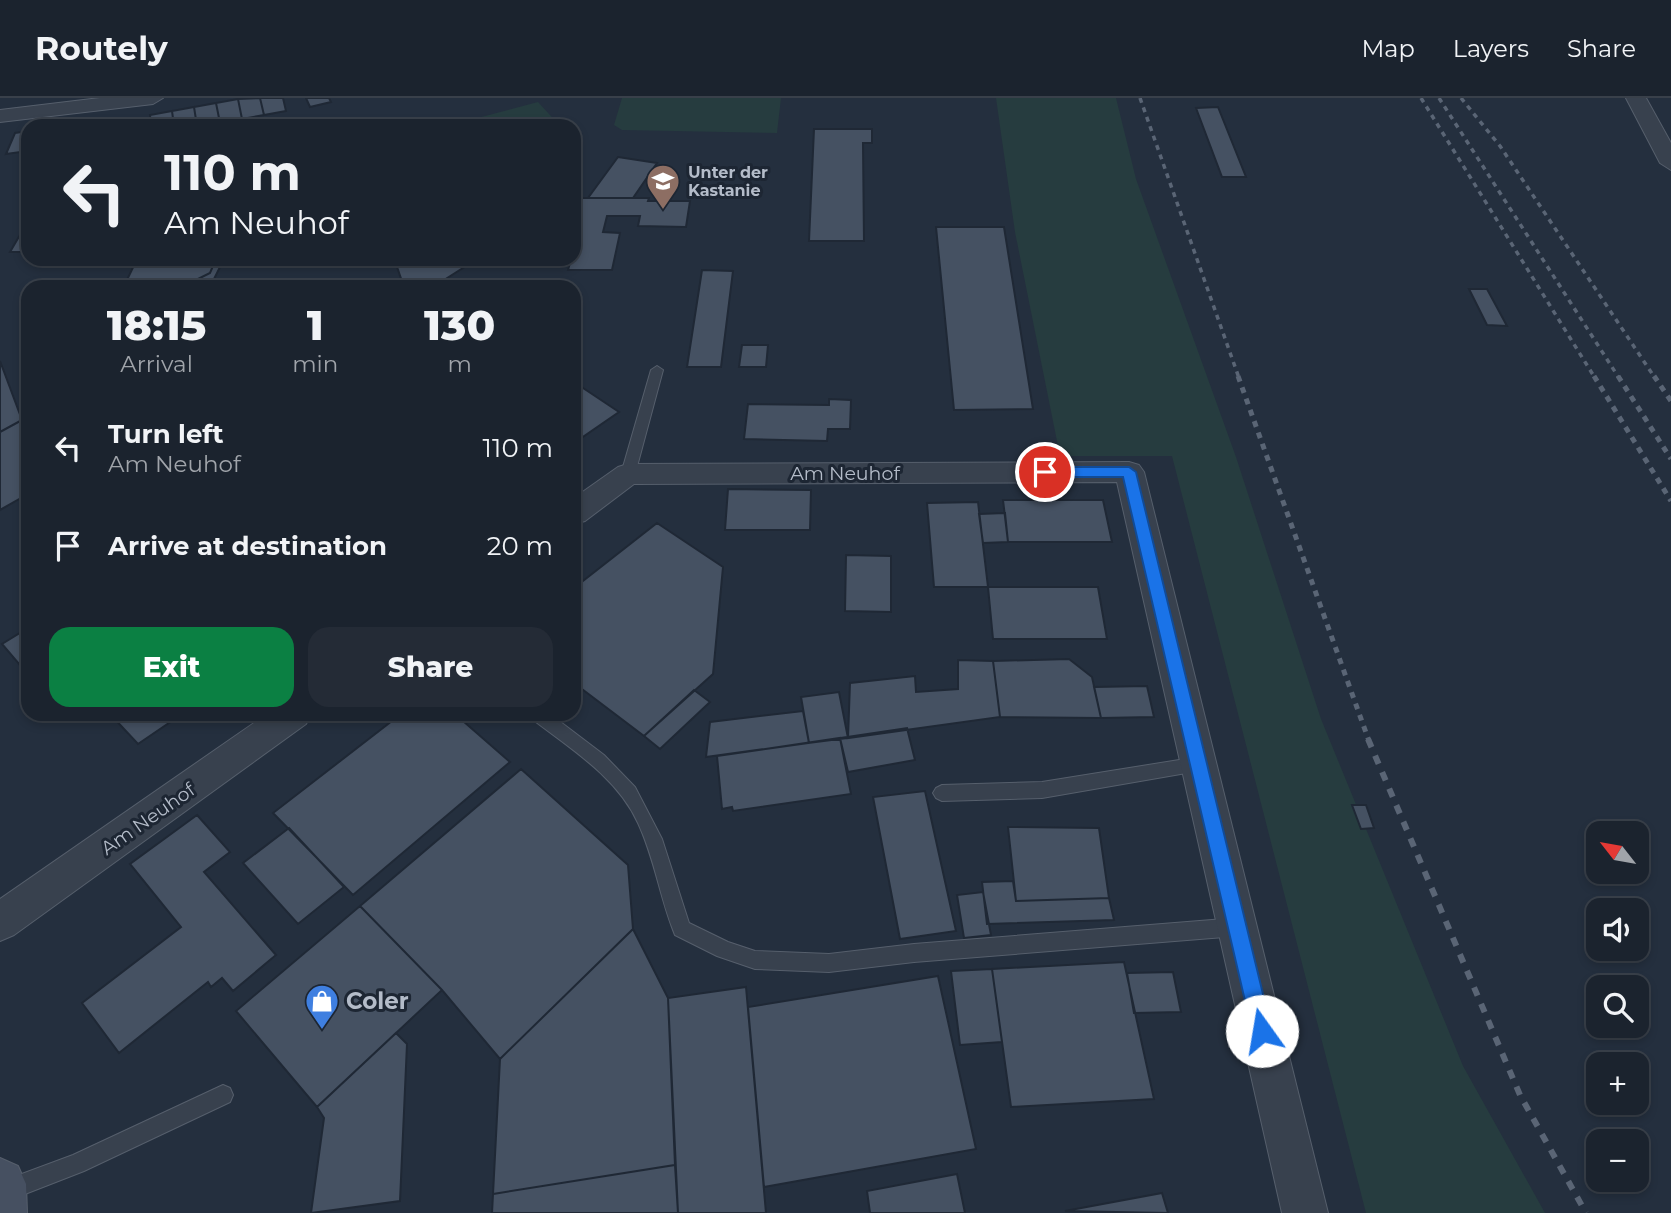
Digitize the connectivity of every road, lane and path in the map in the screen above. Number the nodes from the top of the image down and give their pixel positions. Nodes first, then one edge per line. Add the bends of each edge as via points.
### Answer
1 (153, 98) edge
2 (1636, 98) edge
3 (0, 116) edge
4 (1671, 163) edge
5 (657, 370) dead end
6 (628, 474) junction
7 (581, 508) edge
8 (284, 721) edge
9 (547, 721) edge
10 (1198, 764) junction
11 (942, 793) dead end
12 (0, 922) edge
13 (1237, 927) junction
14 (223, 1095) dead end
15 (0, 1184) edge
16 (1, 1192) edge
17 (1, 1213) edge
18 (1305, 1213) edge

1 - 3 street
2 - 4 street
5 - 6 lane
6 - 7 street
6 - 10 street, Am Neuhof via 1129,472
8 - 12 street, Am Neuhof
9 - 13 lane via 631,794 648,828 682,929 755,960 829,963
10 - 11 lane via 1042,790
10 - 13 street
13 - 18 street
14 - 16 lane via 77,1164
15 - 16 main road
16 - 17 main road

